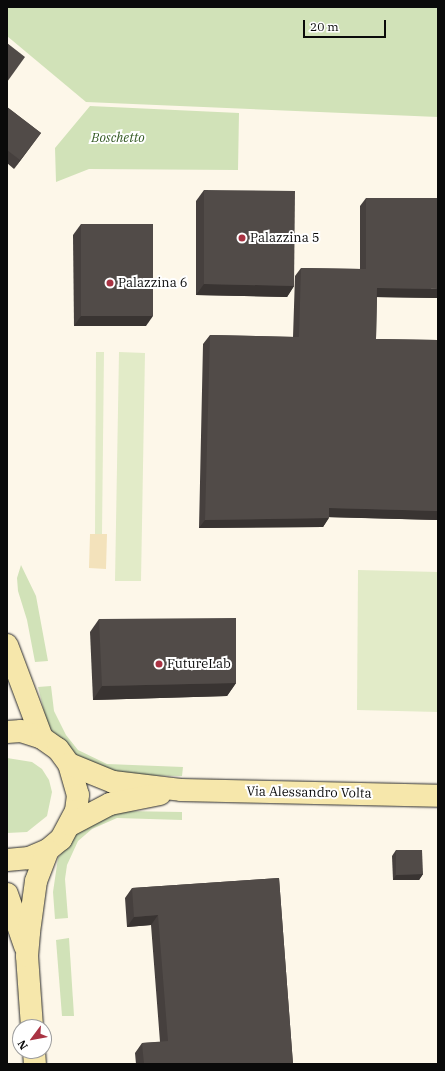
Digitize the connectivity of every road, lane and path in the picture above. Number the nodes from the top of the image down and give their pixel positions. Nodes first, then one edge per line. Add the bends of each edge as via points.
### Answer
1 (7, 645) edge
2 (7, 732) edge
3 (42, 738) junction
4 (69, 764) junction
5 (181, 790) junction
6 (438, 796) edge
7 (70, 826) junction
8 (48, 850) junction
9 (7, 860) edge
10 (7, 894) edge
11 (28, 956) junction
12 (32, 1019) edge

1 - 3 street
2 - 3 street via 21,731
3 - 4 street via 58,749
4 - 5 street, Via Alessandro Volta via 113,782
4 - 7 street via 78,795
5 - 6 street, Via Alessandro Volta
5 - 7 street, Via Alessandro Volta via 110,804
7 - 8 street via 61,839
8 - 9 street via 29,858
8 - 11 street via 36,881
10 - 11 street
11 - 12 street

